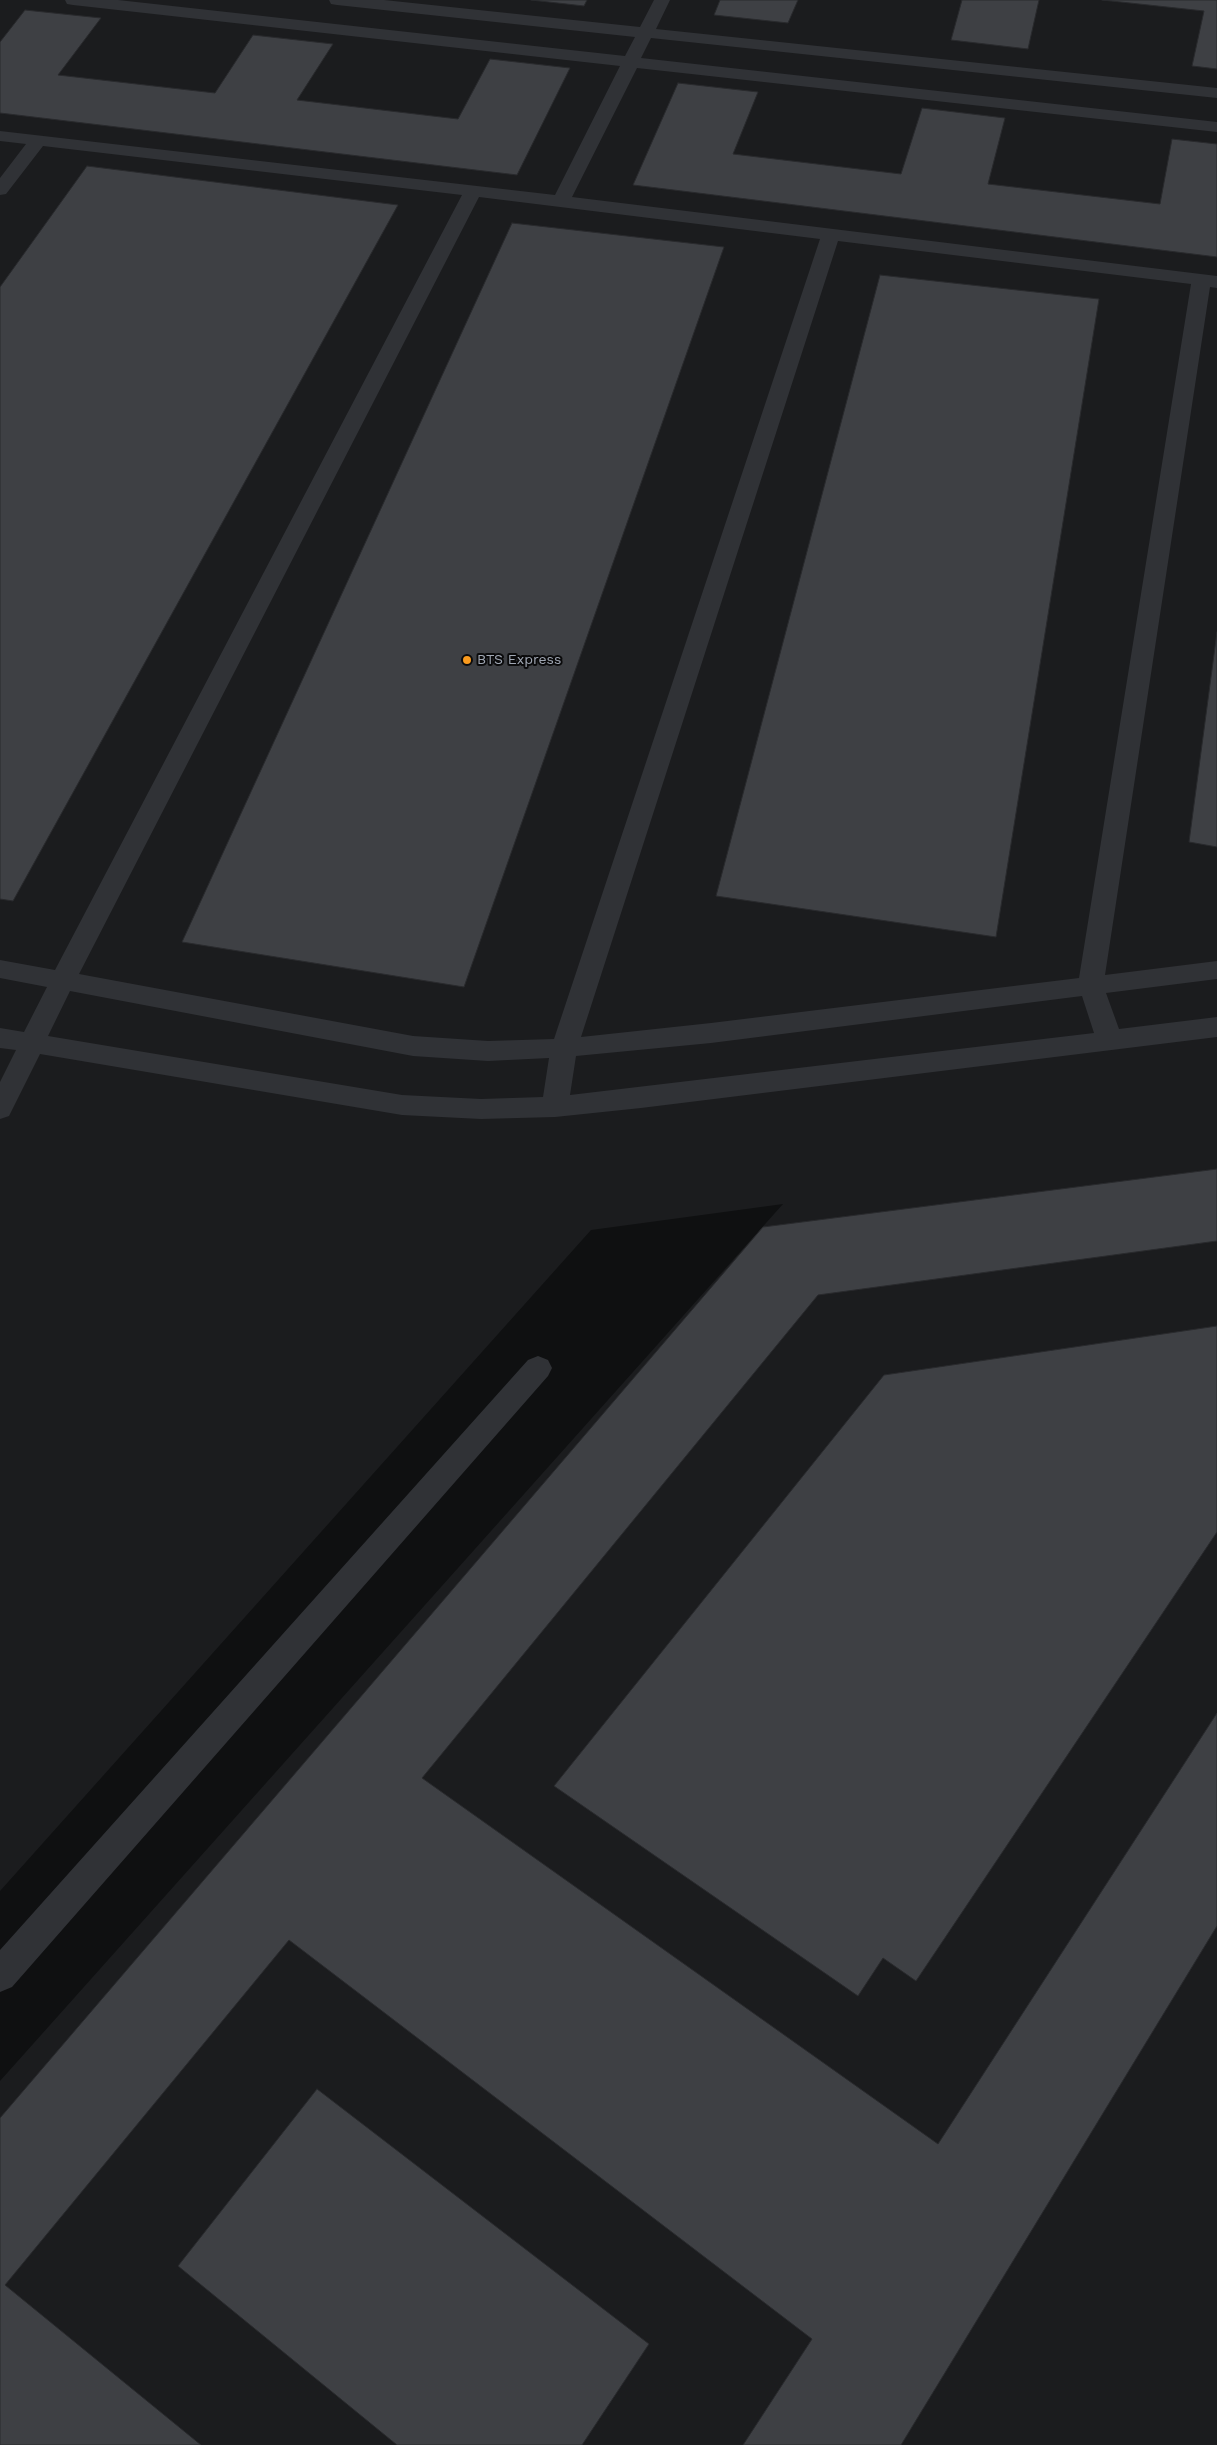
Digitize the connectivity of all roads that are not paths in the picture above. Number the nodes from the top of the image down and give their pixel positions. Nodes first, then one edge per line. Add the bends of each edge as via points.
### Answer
1 (73, 0) edge
2 (337, 0) edge
3 (662, 0) edge
4 (645, 33) junction
5 (631, 61) junction
6 (1217, 93) edge
7 (1217, 127) edge
8 (0, 136) edge
9 (38, 140) junction
10 (0, 190) edge
11 (473, 191) junction
12 (561, 201) junction
13 (831, 235) junction
14 (1209, 282) edge
15 (0, 969) edge
16 (1217, 970) edge
17 (63, 980) junction
18 (1091, 986) junction
19 (1217, 1028) edge
20 (0, 1038) edge
21 (1110, 1041) junction
22 (32, 1043) junction
23 (564, 1048) junction
24 (555, 1107) junction
25 (0, 1109) edge
26 (538, 1368) dead end
27 (0, 1975) edge

1 - 5 lane
2 - 4 lane
3 - 4 lane
4 - 5 lane
4 - 6 lane
5 - 7 lane
5 - 12 lane
8 - 9 lane
9 - 10 lane
9 - 11 lane
11 - 12 lane
11 - 17 lane
12 - 13 lane
13 - 14 lane
13 - 23 lane
14 - 18 lane
15 - 17 lane
16 - 18 lane
17 - 22 lane
17 - 23 lane via 413,1046 488,1050
18 - 21 lane
18 - 23 lane
19 - 21 lane
20 - 22 lane
21 - 24 lane
22 - 24 lane via 402,1105 481,1109
22 - 25 lane
23 - 24 lane
26 - 27 lane

